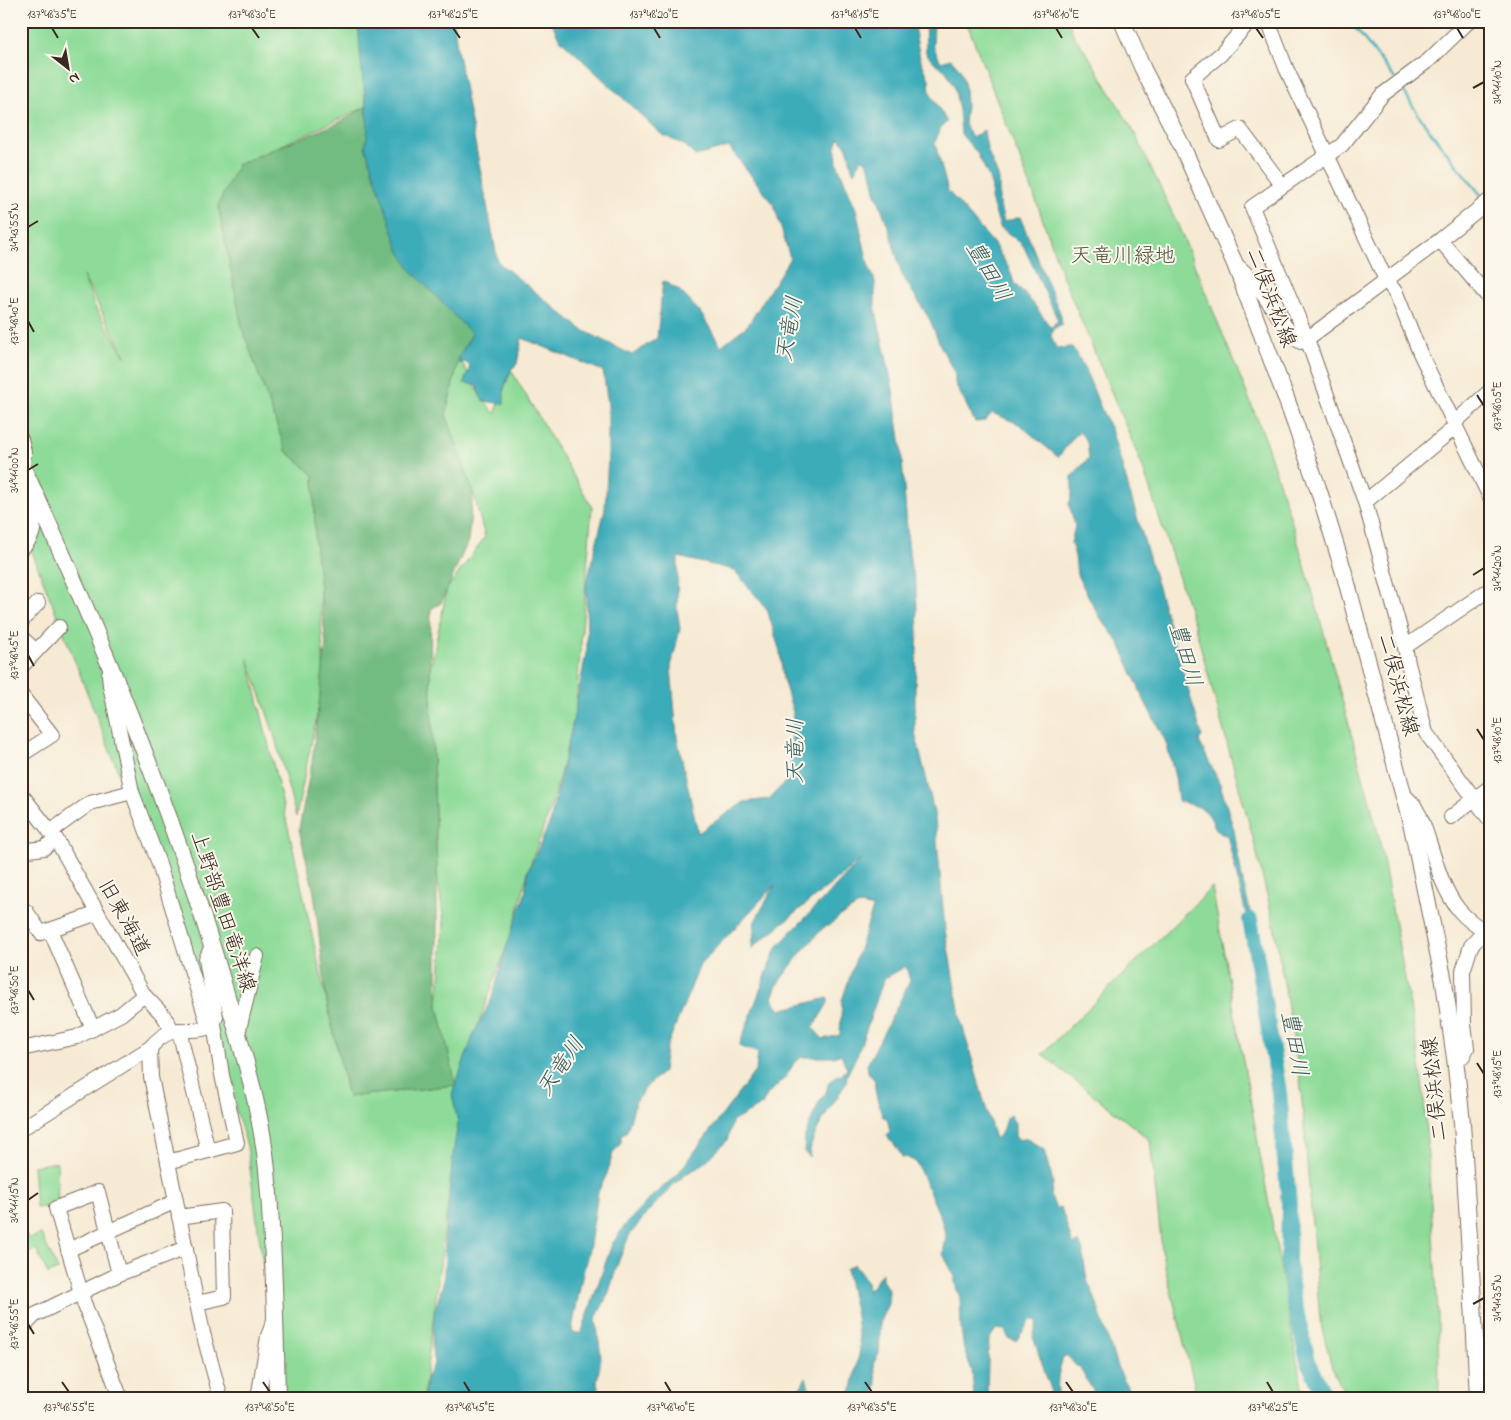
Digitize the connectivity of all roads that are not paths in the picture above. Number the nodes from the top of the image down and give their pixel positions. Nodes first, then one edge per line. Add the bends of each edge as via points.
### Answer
1 (1122, 21) edge
2 (1250, 21) edge
3 (1268, 21) edge
4 (1469, 21) edge
5 (1327, 155) junction
6 (1282, 185) junction
7 (1490, 200) edge
8 (1440, 240) junction
9 (1235, 264) junction
10 (1386, 280) junction
11 (1490, 299) edge
12 (1307, 340) junction
13 (1490, 391) edge
14 (1454, 423) junction
15 (21, 439) edge
16 (21, 464) edge
17 (1490, 497) edge
18 (1365, 502) junction
19 (21, 549) edge
20 (1490, 589) edge
21 (38, 603) dead end
22 (21, 622) edge
23 (59, 627) dead end
24 (21, 637) edge
25 (1405, 647) junction
26 (36, 651) junction
27 (108, 660) junction
28 (21, 667) edge
29 (21, 695) edge
30 (21, 755) edge
31 (1490, 787) edge
32 (132, 792) junction
33 (21, 794) edge
34 (1404, 795) junction
35 (1474, 799) junction
36 (1451, 817) dead end
37 (1490, 820) edge
38 (53, 836) junction
39 (21, 851) edge
40 (98, 913) junction
41 (21, 914) edge
42 (50, 930) junction
43 (1488, 930) edge
44 (212, 946) junction
45 (257, 956) dead end
46 (144, 995) junction
47 (211, 1026) junction
48 (93, 1029) junction
49 (176, 1030) junction
50 (238, 1033) junction
51 (150, 1048) junction
52 (21, 1049) edge
53 (1455, 1058) junction
54 (21, 1129) edge
55 (208, 1151) junction
56 (168, 1162) junction
57 (176, 1201) junction
58 (179, 1217) junction
59 (109, 1231) junction
60 (186, 1248) junction
61 (68, 1250) junction
62 (119, 1274) junction
63 (81, 1293) junction
64 (197, 1303) junction
65 (276, 1314) junction
66 (23, 1322) edge
67 (121, 1399) edge
68 (221, 1399) edge
69 (258, 1399) edge
70 (277, 1399) edge
71 (1478, 1399) edge

1 - 9 main road, 二俣浜松線
2 - 6 street via 1221,54 1192,78 1219,140 1240,129
3 - 5 street
4 - 5 street via 1429,60 1382,95 1342,144
5 - 6 street
5 - 10 street
6 - 12 street via 1252,207
7 - 8 street
8 - 10 street
8 - 11 street
9 - 12 street via 1254,283 1293,337 1301,342
9 - 34 main road, 二俣浜松線 via 1318,488
10 - 12 street
10 - 14 street via 1396,293 1420,353
12 - 18 street
13 - 14 street
14 - 17 street
14 - 18 street via 1454,428
15 - 16 street via 24,452
16 - 19 street via 22,480 34,521 29,542
16 - 27 main road, 上野部豊田竜洋線
18 - 25 street
20 - 25 street
21 - 22 street
23 - 26 street
24 - 26 street
25 - 35 street via 1426,733
26 - 28 street
27 - 32 street via 110,685
27 - 44 main road, 上野部豊田竜洋線 via 158,788
29 - 30 street via 52,735
31 - 35 street
32 - 38 street via 90,804
32 - 47 street via 158,861
33 - 38 street, 旧東海道
34 - 43 street via 1420,816 1448,893 1463,914
34 - 53 main road, 二俣浜松線 via 1434,929
35 - 36 street
35 - 37 street
38 - 39 street via 44,848
38 - 40 street, 旧東海道
40 - 42 street
40 - 46 street, 旧東海道
41 - 42 street via 26,911 41,933
42 - 48 street
43 - 53 street via 1471,946 1463,971 1466,1048 1462,1056
44 - 47 street via 206,959 216,1017
44 - 50 main road, 上野部豊田竜洋線
45 - 50 street
46 - 48 street via 121,1014
46 - 49 street, 旧東海道
47 - 49 street
47 - 55 street via 237,1143
48 - 52 street via 77,1037
49 - 51 street via 160,1037
49 - 55 street
50 - 65 main road, 上野部豊田竜洋線 via 265,1152
51 - 54 street
51 - 56 street via 150,1078
53 - 71 main road, 二俣浜松線 via 1463,1133
55 - 56 street
56 - 57 street
57 - 58 street
57 - 59 street
58 - 60 street
58 - 64 street via 222,1211 224,1297
59 - 61 street
59 - 61 street via 98,1192 56,1208
59 - 62 street
60 - 62 street
60 - 64 street
61 - 63 street
62 - 63 street
63 - 66 street
63 - 67 street
64 - 68 street
65 - 69 street via 268,1336
65 - 70 main road, 上野部豊田竜洋線

